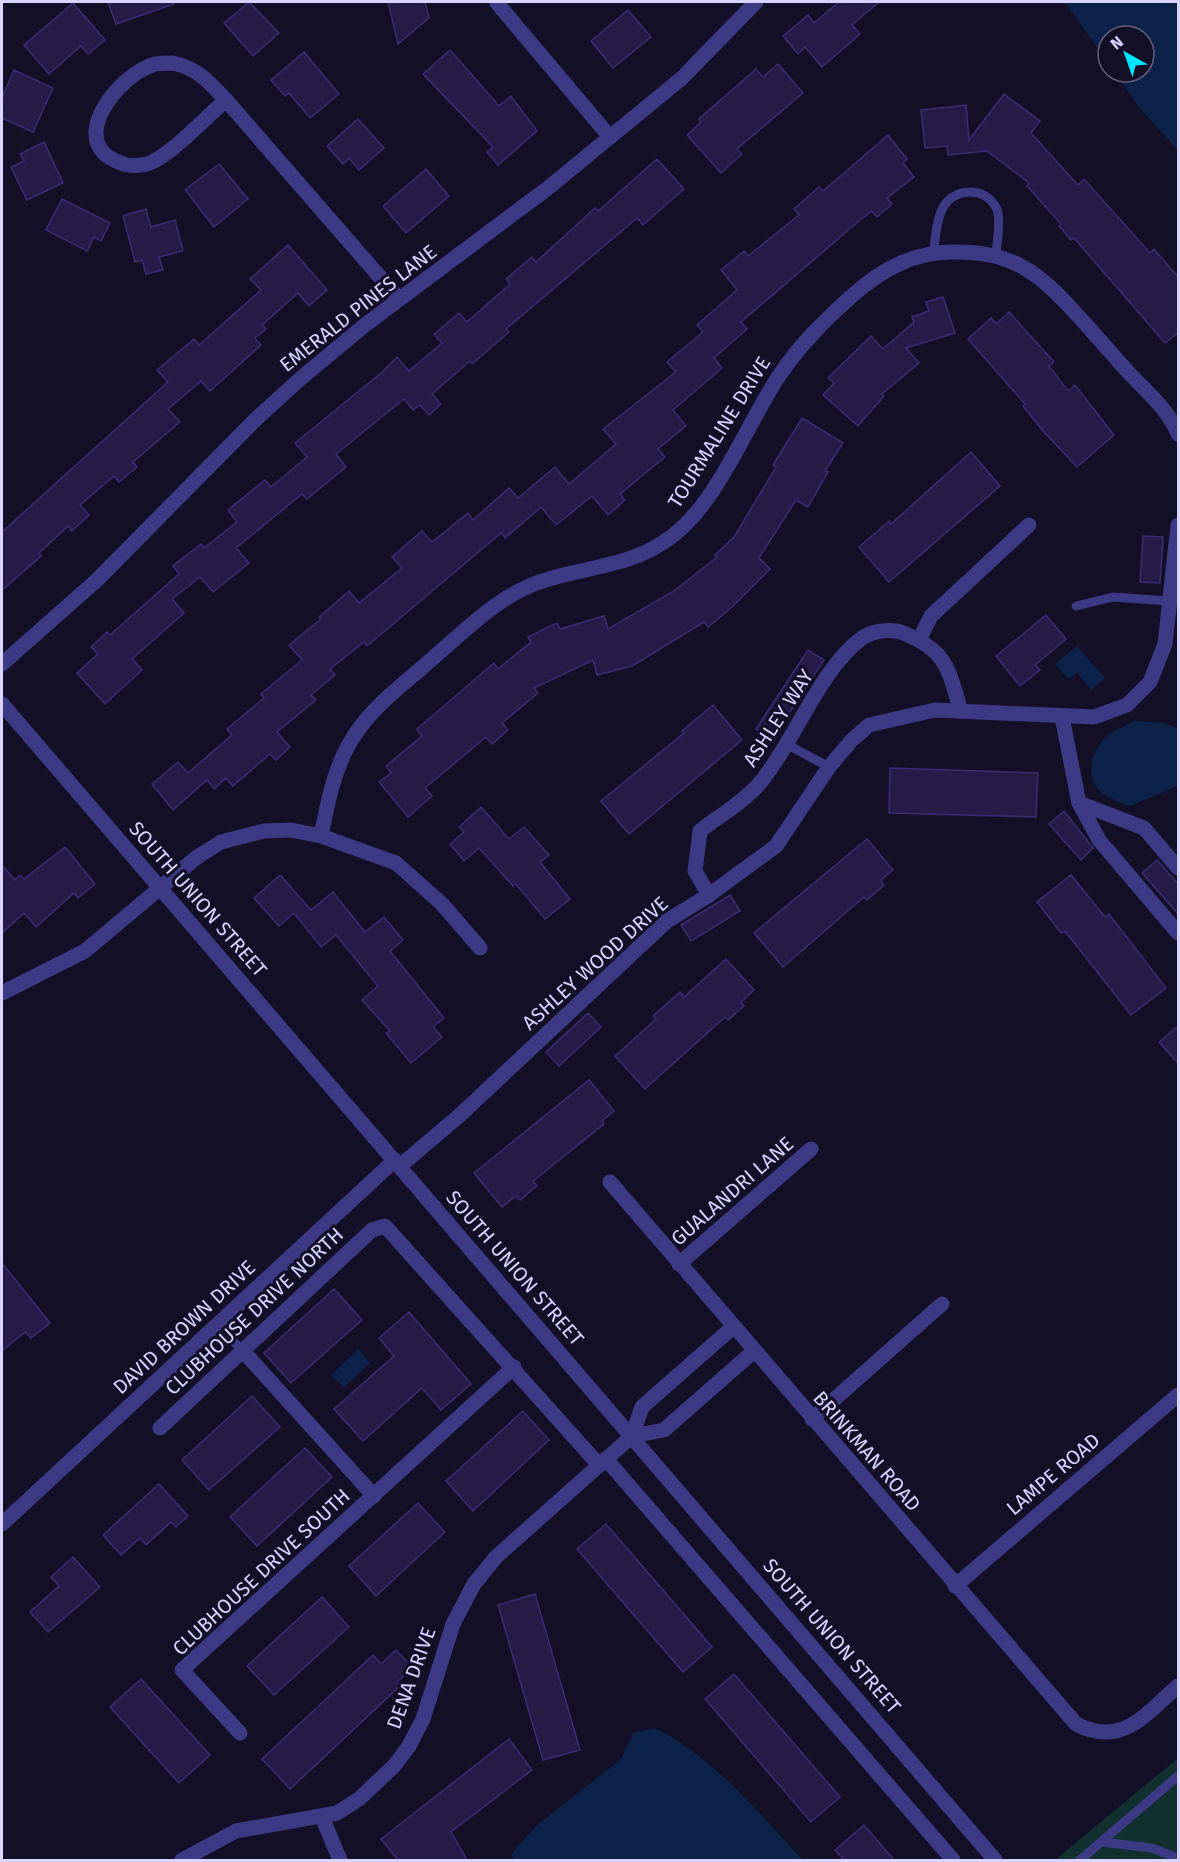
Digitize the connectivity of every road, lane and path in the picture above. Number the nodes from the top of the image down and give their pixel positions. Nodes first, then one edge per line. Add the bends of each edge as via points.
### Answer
1 (756, 2) edge
2 (497, 3) dead end
3 (226, 100) junction
4 (610, 137) junction
5 (933, 252) junction
6 (996, 255) junction
7 (399, 299) junction
8 (1179, 434) edge
9 (1029, 525) dead end
10 (1179, 525) edge
11 (1169, 601) junction
12 (1076, 606) dead end
13 (919, 640) junction
14 (2, 664) edge
15 (2, 704) edge
16 (961, 711) junction
17 (1062, 717) junction
18 (786, 744) junction
19 (829, 767) junction
20 (1079, 803) junction
21 (321, 836) junction
22 (1179, 868) edge
23 (161, 888) junction
24 (709, 895) junction
25 (1179, 933) edge
26 (480, 948) dead end
27 (2, 993) edge
28 (811, 1149) dead end
29 (398, 1163) junction
30 (610, 1182) dead end
31 (680, 1264) junction
32 (942, 1304) dead end
33 (218, 1325) junction
34 (733, 1327) junction
35 (243, 1351) junction
36 (754, 1351) junction
37 (514, 1367) junction
38 (1179, 1395) edge
39 (812, 1419) junction
40 (159, 1428) dead end
41 (632, 1436) junction
42 (603, 1462) junction
43 (374, 1496) junction
44 (2, 1524) edge
45 (955, 1586) junction
46 (1179, 1686) edge
47 (240, 1732) dead end
48 (1179, 1776) edge
49 (322, 1817) junction
50 (1102, 1842) junction
51 (1179, 1858) edge
52 (182, 1860) edge
53 (340, 1860) edge
54 (953, 1860) edge
55 (995, 1860) edge
56 (1080, 1860) edge

1 - 4 street, EMERALD PINES LANE via 682,78
2 - 4 street
3 - 3 street via 203,75 188,66 155,64 130,79 107,101 96,122 96,136 114,161 140,165 152,162
3 - 7 street
4 - 7 street, EMERALD PINES LANE
5 - 6 street, TOURMALINE DRIVE
5 - 6 lane via 944,206 956,194 970,192 983,194 994,203 999,229
5 - 21 street, TOURMALINE DRIVE via 887,269 816,328 776,380 724,470 682,528 657,548 627,562 524,588 495,605 388,697 355,733 343,757 329,796
6 - 8 street, TOURMALINE DRIVE via 1021,264 1054,290 1156,400
7 - 14 street, EMERALD PINES LANE via 256,419 97,580
9 - 13 street via 931,616
10 - 11 street, ASHLEY WOOD DRIVE
11 - 12 lane via 1113,597
11 - 17 street, ASHLEY WOOD DRIVE via 1165,644 1150,682 1127,705 1094,717
13 - 16 street, ASHLEY WAY via 936,650 946,665
13 - 18 street, ASHLEY WAY via 887,630 864,637 838,663
15 - 23 street, SOUTH UNION STREET
16 - 17 street, ASHLEY WOOD DRIVE
16 - 19 street, ASHLEY WOOD DRIVE via 936,710 869,725
17 - 20 street
18 - 19 lane
18 - 24 street, ASHLEY WAY via 760,784 700,831 695,871
19 - 24 street, ASHLEY WOOD DRIVE via 776,846
20 - 22 street via 1144,828
20 - 25 street via 1099,840
21 - 23 street via 291,830 243,835 221,842
21 - 26 street via 396,863 426,889
23 - 27 street via 86,951
23 - 29 street, SOUTH UNION STREET
24 - 29 street, ASHLEY WOOD DRIVE via 667,921 469,1107
28 - 31 street, GUALANDRI LANE
29 - 33 street, DAVID BROWN DRIVE
29 - 41 street, SOUTH UNION STREET
30 - 31 street, BRINKMAN ROAD
31 - 34 street, BRINKMAN ROAD
32 - 39 street
33 - 35 lane
33 - 44 street, DAVID BROWN DRIVE
34 - 36 street, BRINKMAN ROAD
34 - 41 street via 642,1407
35 - 37 street, CLUBHOUSE DRIVE NORTH via 379,1227 391,1230
35 - 40 street, CLUBHOUSE DRIVE NORTH
35 - 43 street, CLUBHOUSE DRIVE SOUTH
36 - 39 street, BRINKMAN ROAD
36 - 41 street via 664,1430
37 - 42 street
37 - 43 street, CLUBHOUSE DRIVE SOUTH
38 - 45 street, LAMPE ROAD
39 - 45 street, BRINKMAN ROAD
41 - 42 street, DENA DRIVE
41 - 55 street, SOUTH UNION STREET
42 - 49 street, DENA DRIVE via 496,1557 474,1584 453,1624 426,1709 409,1746 359,1799
42 - 54 street
43 - 47 street, CLUBHOUSE DRIVE SOUTH via 182,1670
45 - 46 street, BRINKMAN ROAD via 1076,1724 1103,1734 1117,1732 1131,1726
48 - 50 lane
49 - 52 street, DENA DRIVE via 236,1831
49 - 53 street
50 - 51 lane via 1152,1848
50 - 56 lane

